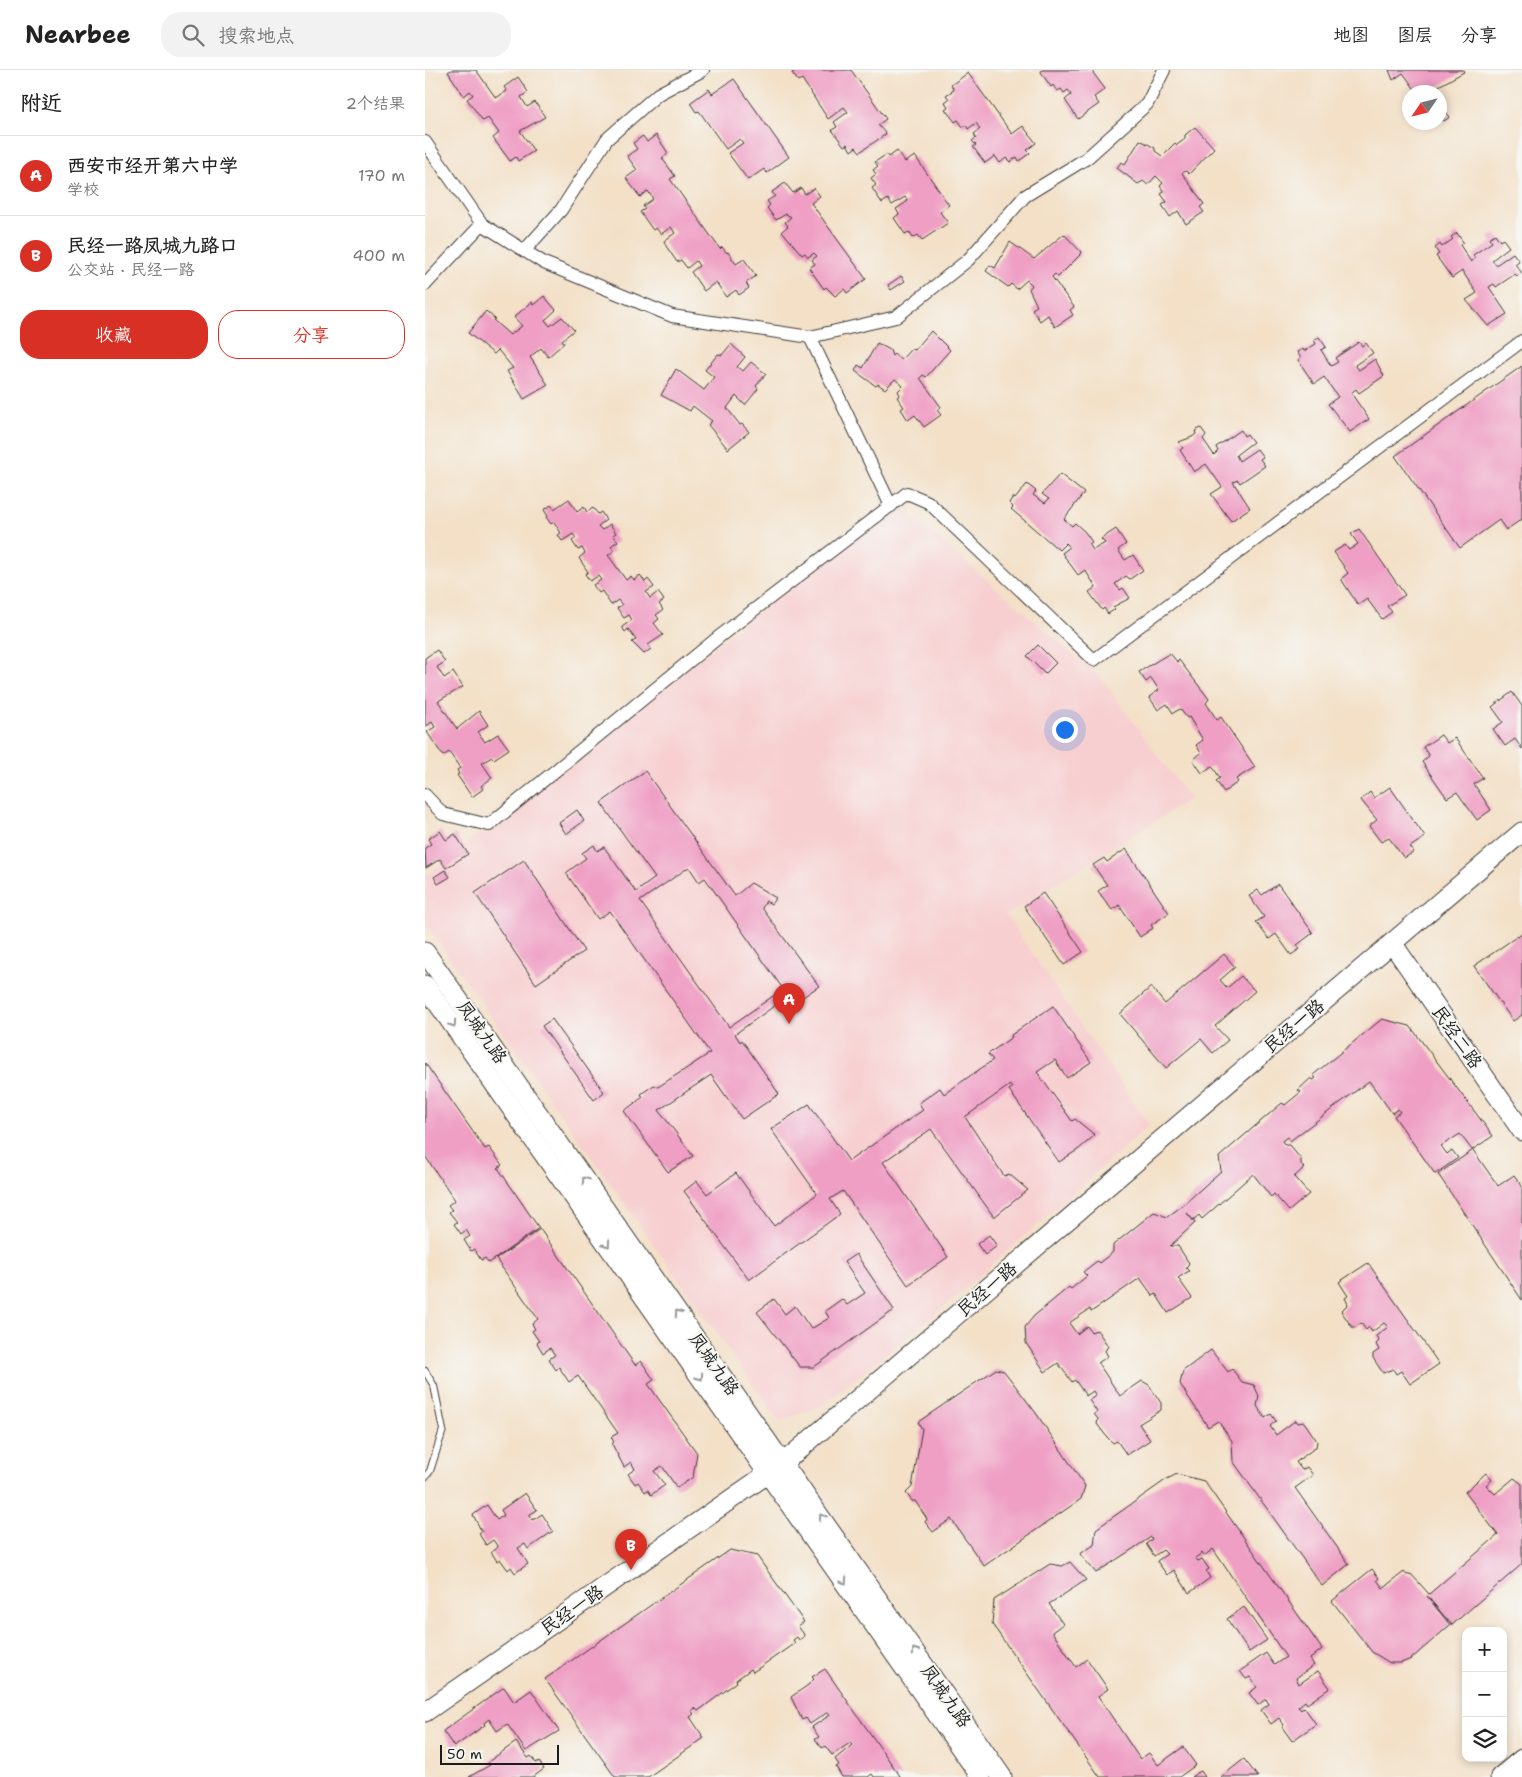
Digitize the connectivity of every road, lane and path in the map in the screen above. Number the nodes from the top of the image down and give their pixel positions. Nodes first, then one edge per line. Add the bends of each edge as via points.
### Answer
1 (703, 70) edge
2 (1164, 70) edge
3 (425, 142) edge
4 (482, 224) junction
5 (524, 251) junction
6 (425, 285) edge
7 (810, 337) junction
8 (1522, 341) edge
9 (891, 506) junction
10 (425, 794) edge
11 (1522, 832) edge
12 (1392, 942) junction
13 (425, 952) edge
14 (425, 985) edge
15 (1522, 1131) edge
16 (425, 1371) edge
17 (776, 1469) junction
18 (425, 1476) edge
19 (425, 1712) edge
20 (1522, 1758) edge
21 (981, 1777) edge
22 (1003, 1777) edge
23 (1501, 1777) edge

1 - 5 street via 658,94 607,140 561,210
2 - 7 street via 1147,104 1087,158 1025,196 968,260 897,317
3 - 4 street
4 - 5 street
4 - 6 street
5 - 7 street via 544,263 672,316
7 - 9 street
8 - 9 street via 1094,660 929,502 907,493
9 - 10 street via 720,636 489,825 443,814
11 - 12 street, 民经一路
12 - 15 street, 民经二路
12 - 17 street, 民经一路
17 -> 13 street, 凤城九路
14 -> 17 street, 凤城九路
16 - 18 lane via 434,1386 443,1430 430,1471
17 - 19 street, 民经一路
17 -> 21 street, 凤城九路
22 -> 17 street, 凤城九路
20 - 23 street

